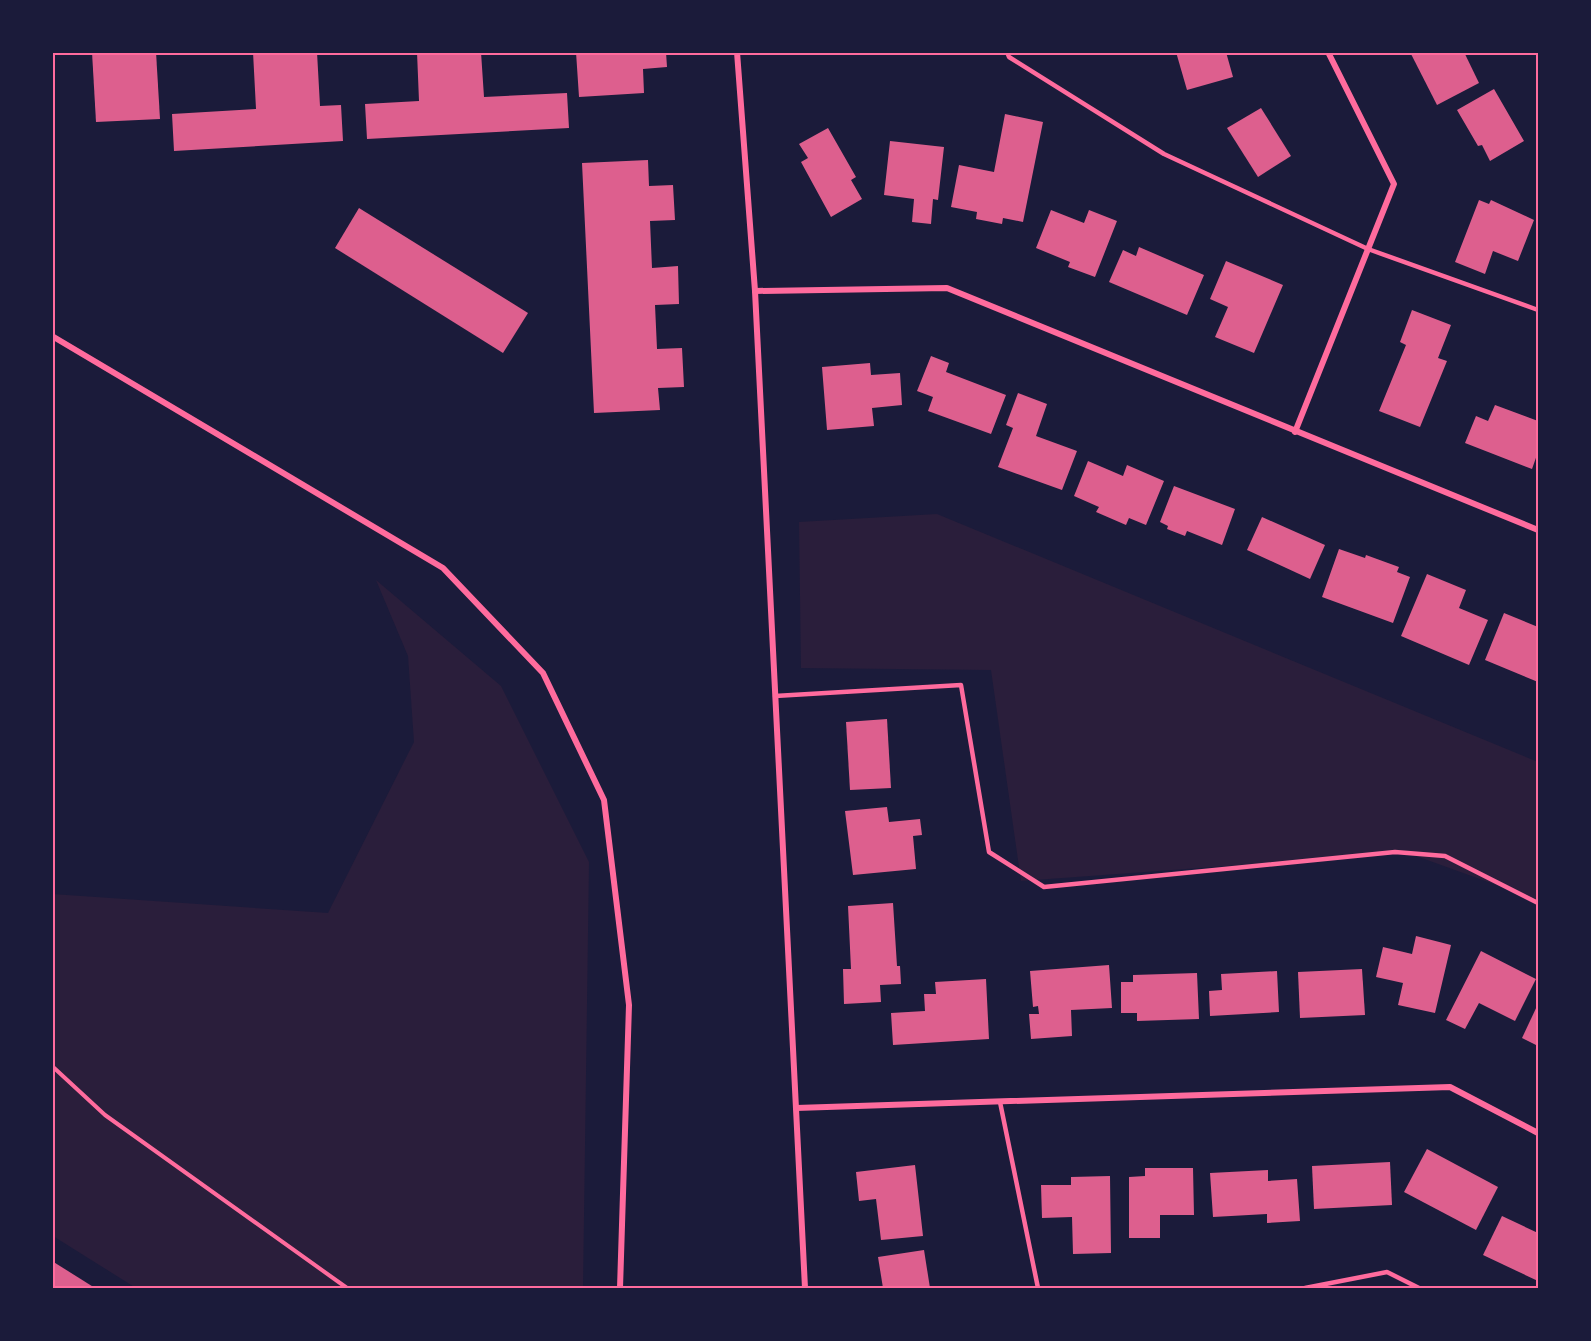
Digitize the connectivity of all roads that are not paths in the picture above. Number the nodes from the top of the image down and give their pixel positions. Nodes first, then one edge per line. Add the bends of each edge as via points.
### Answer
1 (737, 52) edge
2 (1007, 52) edge
3 (1328, 52) edge
4 (1368, 249) junction
5 (755, 291) junction
6 (1539, 310) edge
7 (52, 336) edge
8 (1295, 432) junction
9 (1539, 530) edge
10 (775, 696) junction
11 (1539, 903) edge
12 (1000, 1102) junction
13 (796, 1108) junction
14 (1539, 1133) edge
15 (620, 1288) edge
16 (805, 1288) edge
17 (1038, 1288) edge
18 (1305, 1288) edge
19 (1419, 1288) edge

1 - 5 street
2 - 4 lane via 1009,57 1164,154
3 - 4 street via 1394,184
4 - 6 lane
4 - 8 street
5 - 8 street via 948,288
5 - 10 street
7 - 15 street via 443,568 543,673 604,800 629,1005
8 - 9 street
10 - 11 lane via 961,686 989,852 1044,887 1395,852 1445,856
10 - 13 street
12 - 13 street
12 - 14 street via 1450,1087
12 - 17 lane
13 - 16 street
18 - 19 lane via 1387,1272

